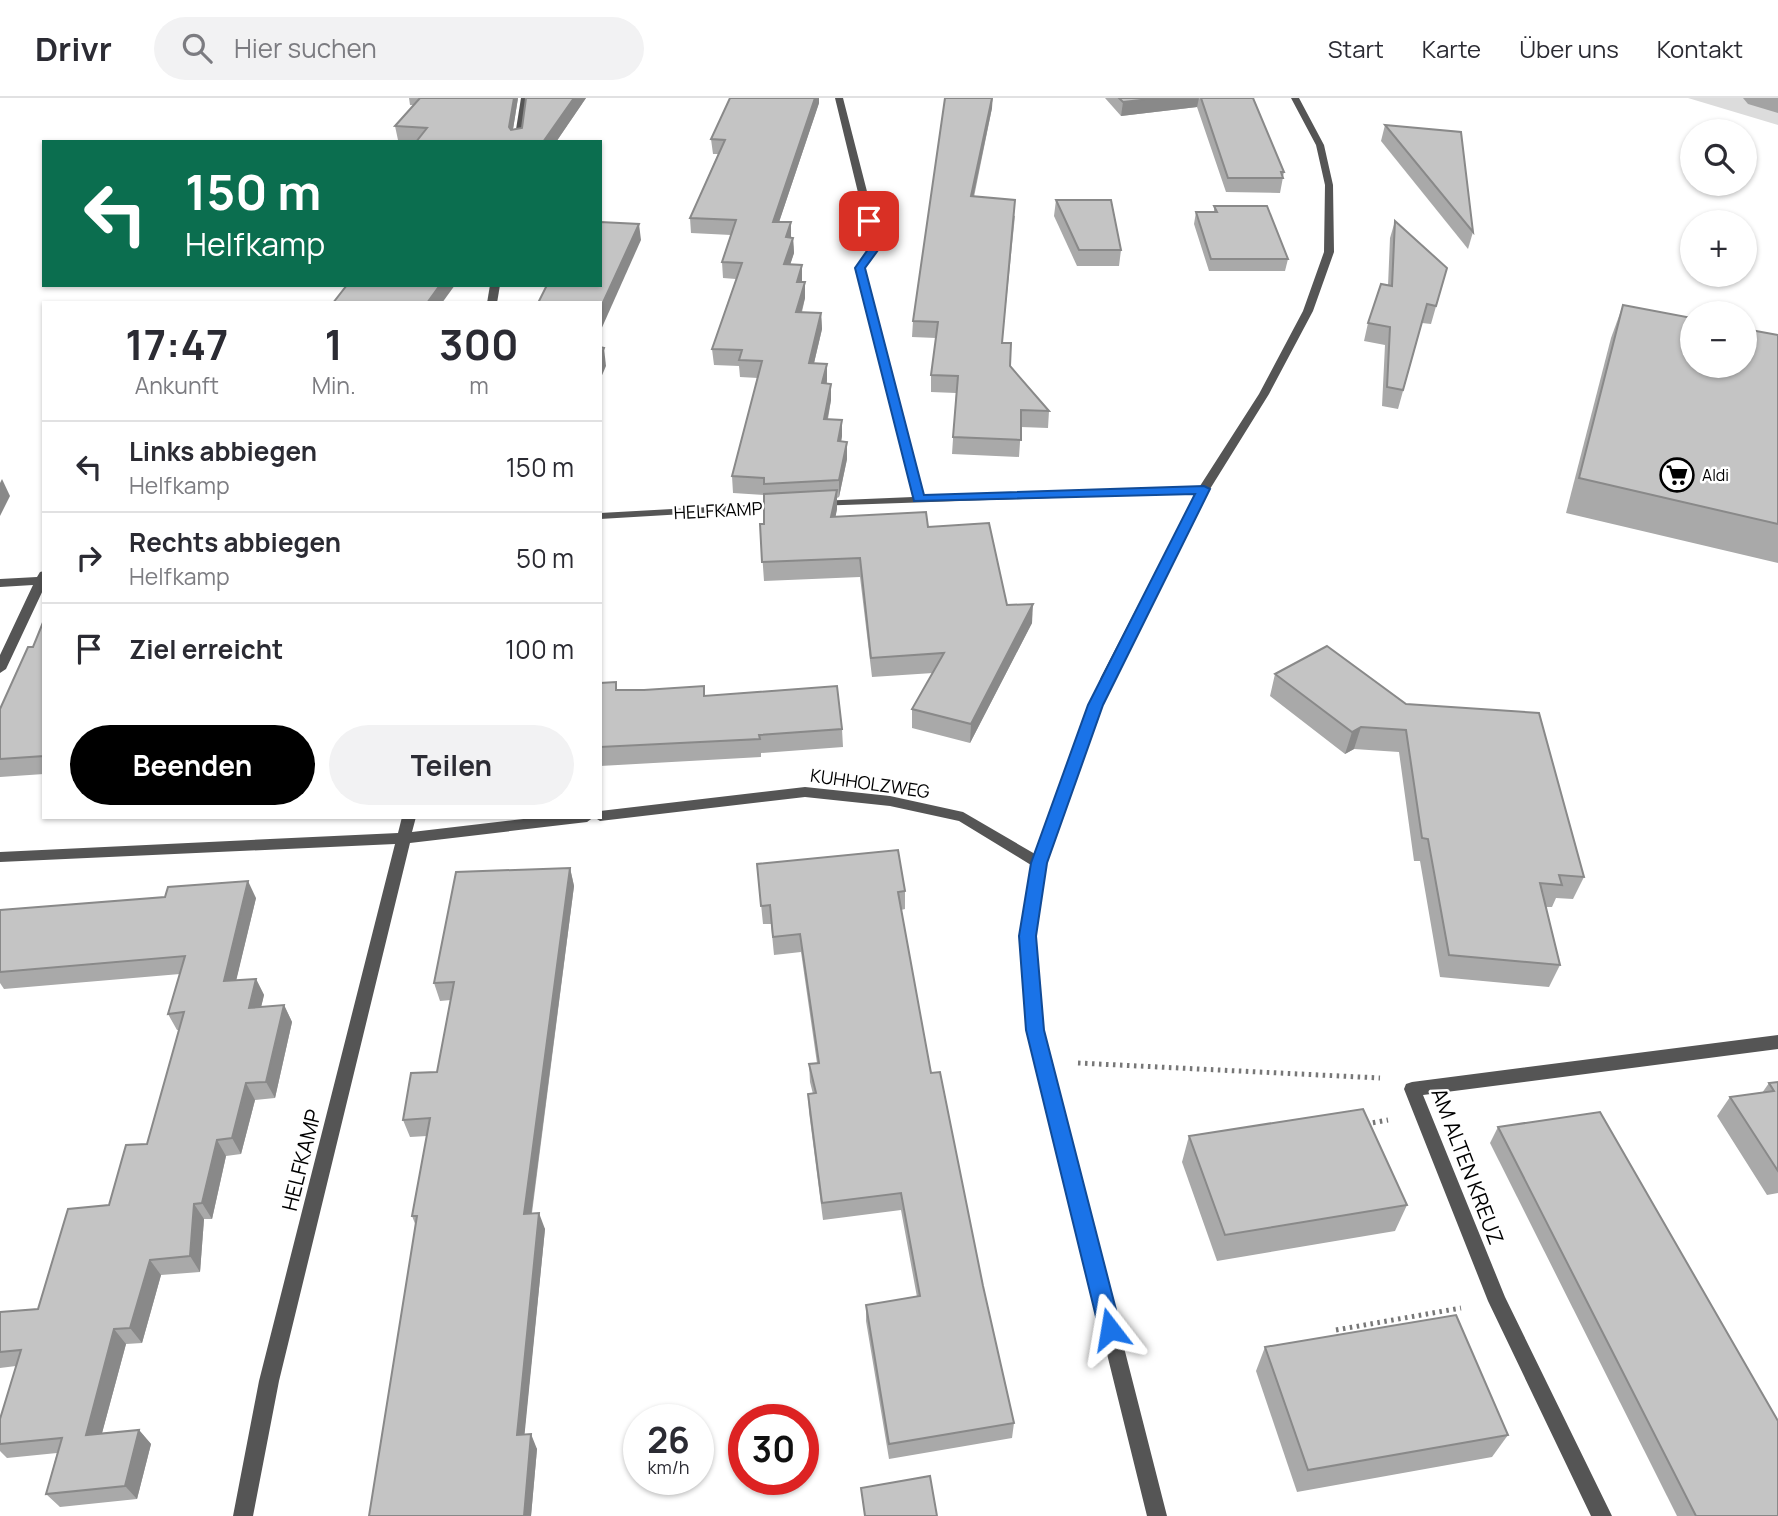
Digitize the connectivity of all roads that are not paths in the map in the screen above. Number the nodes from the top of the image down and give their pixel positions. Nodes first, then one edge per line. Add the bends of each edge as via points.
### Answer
1 (525, 98) edge
2 (839, 98) edge
3 (1296, 98) edge
4 (518, 140) edge
5 (1204, 489) junction
6 (919, 499) junction
7 (808, 505) edge
8 (794, 506) edge
9 (602, 516) edge
10 (42, 578) edge
11 (0, 583) edge
12 (0, 669) edge
13 (602, 816) edge
14 (409, 819) edge
15 (570, 819) edge
16 (406, 838) junction
17 (0, 857) edge
18 (1039, 863) junction
19 (1778, 1042) edge
20 (243, 1516) edge
21 (1157, 1516) edge
22 (1602, 1516) edge

1 - 4 street
2 - 6 street via 876,246 860,268
3 - 5 street via 1320,145 1329,185 1328,252 1308,311 1264,394
5 - 6 street
5 - 18 street via 1107,677
6 - 7 street
8 - 9 street, HELFKAMP
10 - 11 street
10 - 12 street
13 - 18 street, KUHHOLZWEG via 805,792 890,801 963,817
14 - 16 street, HELFKAMP
15 - 16 street
16 - 17 street
16 - 20 street, HELFKAMP via 269,1381
18 - 21 street via 1027,936 1035,1030
19 - 22 street, AM ALTEN KREUZ via 1412,1089 1497,1301

